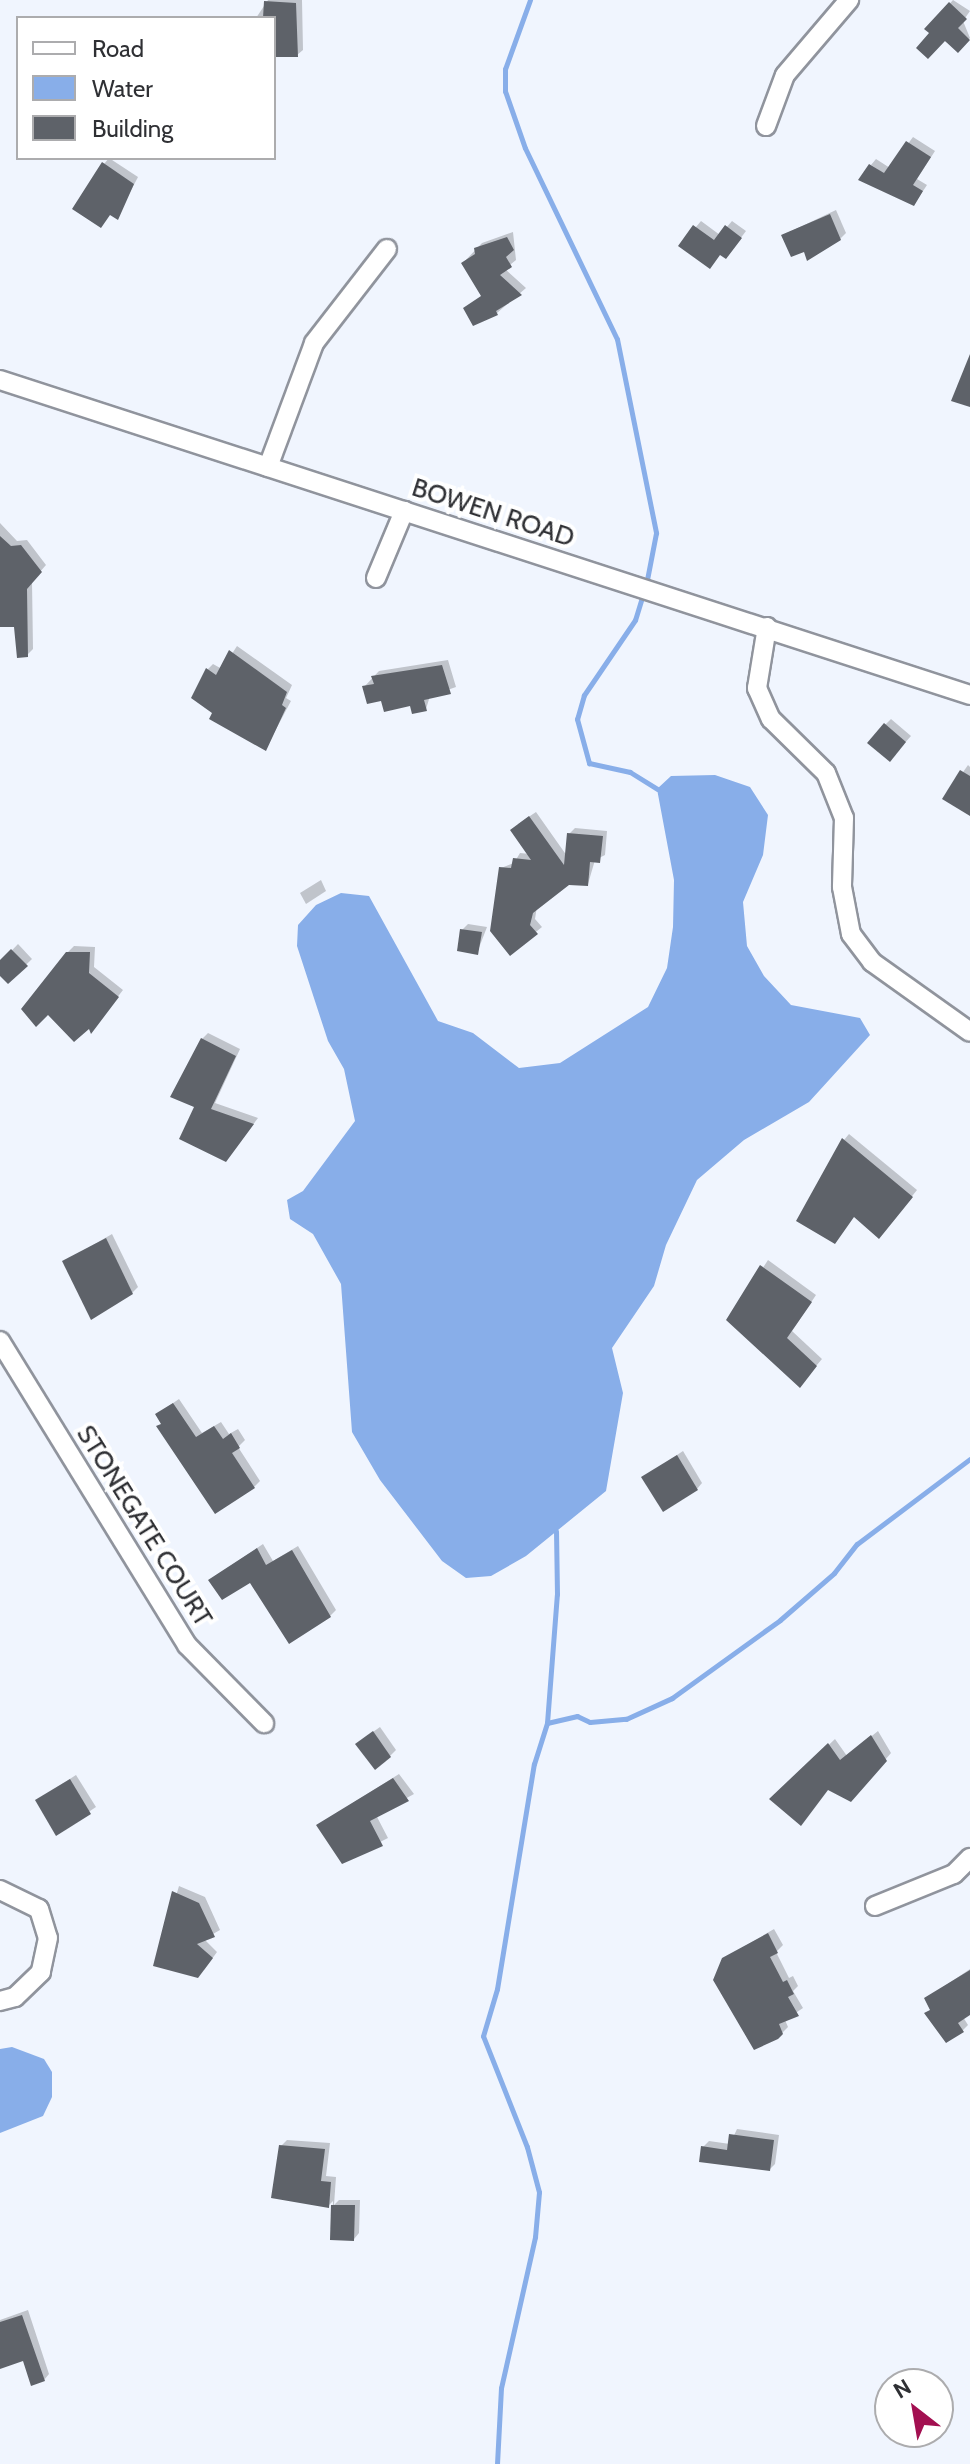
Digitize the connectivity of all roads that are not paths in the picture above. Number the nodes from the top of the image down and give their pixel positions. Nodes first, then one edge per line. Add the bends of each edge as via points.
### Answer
1 (849, 0) edge
2 (766, 126) dead end
3 (387, 249) dead end
4 (0, 380) edge
5 (268, 467) junction
6 (404, 511) junction
7 (376, 578) dead end
8 (767, 627) junction
9 (970, 695) edge
10 (970, 1032) edge
11 (0, 1341) edge
12 (264, 1723) dead end
13 (970, 1858) edge
14 (0, 1890) edge
15 (875, 1906) dead end
16 (0, 2001) edge

1 - 2 street via 785,75
3 - 5 street via 314,343
4 - 5 street, BOWEN ROAD
5 - 6 street, BOWEN ROAD
6 - 7 street
6 - 8 street, BOWEN ROAD
8 - 9 street, BOWEN ROAD
8 - 10 street via 757,688 771,719 826,773 844,818 842,887 851,934 872,962
11 - 12 street, STONEGATE COURT via 187,1645
13 - 15 street via 954,1874
14 - 16 street via 39,1909 48,1938 41,1972 15,1997

